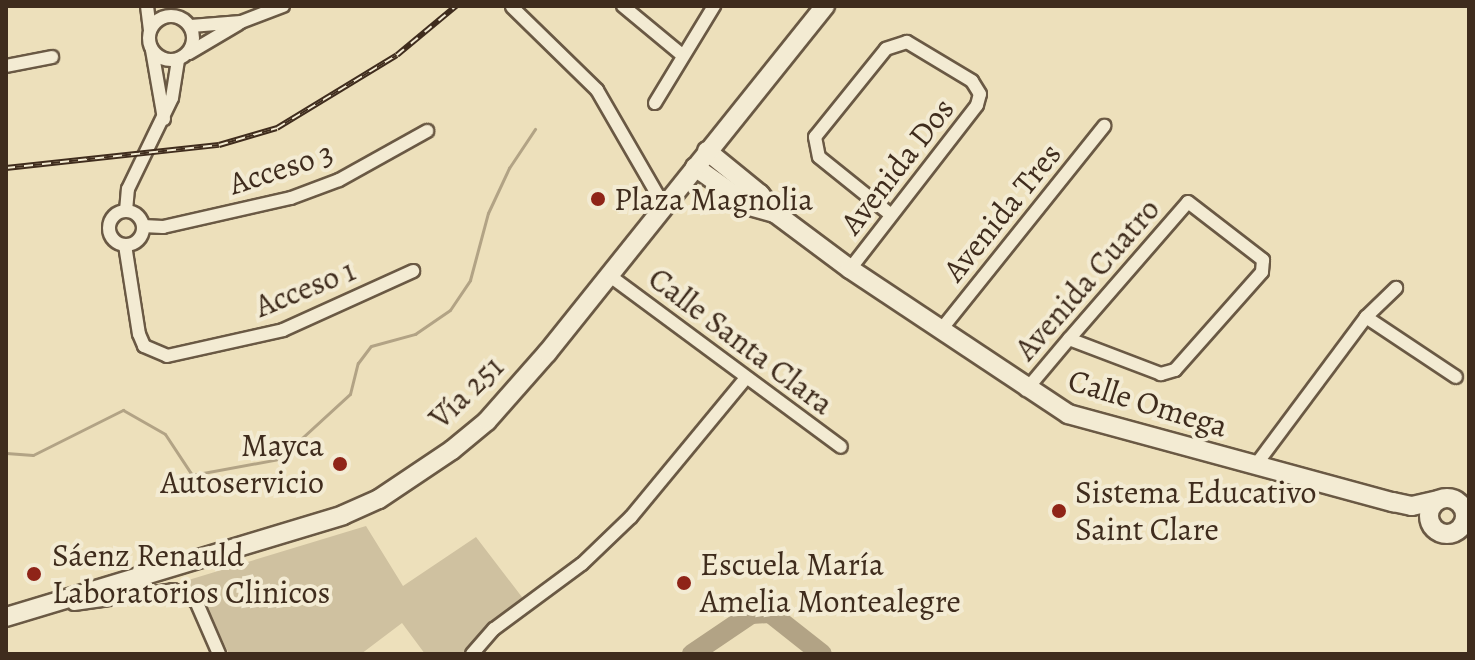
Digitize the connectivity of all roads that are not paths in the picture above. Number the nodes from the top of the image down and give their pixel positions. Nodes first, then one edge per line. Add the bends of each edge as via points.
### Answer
1 (147, 6) edge
2 (283, 6) edge
3 (623, 6) edge
4 (714, 6) edge
5 (825, 6) edge
6 (512, 7) edge
7 (173, 11) edge
8 (241, 22) junction
9 (191, 26) junction
10 (150, 30) junction
11 (152, 50) junction
12 (681, 54) junction
13 (52, 57) dead end
14 (182, 57) junction
15 (6, 66) edge
16 (655, 103) dead end
17 (164, 119) junction
18 (1104, 126) dead end
19 (427, 131) dead end
20 (707, 151) junction
21 (695, 167) junction
22 (664, 206) junction
23 (126, 211) junction
24 (775, 213) junction
25 (890, 214) junction
26 (143, 226) junction
27 (125, 245) junction
28 (850, 269) junction
29 (413, 271) dead end
30 (610, 276) junction
31 (1396, 288) dead end
32 (1366, 317) junction
33 (940, 331) junction
34 (1069, 339) junction
35 (1456, 377) dead end
36 (746, 378) junction
37 (1026, 390) junction
38 (841, 447) dead end
39 (1255, 466) junction
40 (1438, 500) junction
41 (1412, 506) junction
42 (1430, 520) junction
43 (1465, 524) edge
44 (7, 616) edge
45 (219, 654) edge
46 (472, 654) edge

1 - 10 street
2 - 8 street
3 - 12 street
4 - 12 street
5 - 20 main road, Vía 251
6 - 22 street via 597,90
7 - 9 street
7 - 10 street
8 - 9 street
8 - 14 street
9 - 14 street via 192,46
10 - 11 street
11 - 14 street via 168,60
11 - 17 street
12 - 16 street
13 - 15 street
14 - 17 street
17 - 23 street via 128,189
18 - 33 street, Avenida Tres
19 - 26 street, Acceso 3 via 339,180 291,198 163,227
20 - 21 main road, Vía 251
20 - 24 main road, Calle Omega
21 - 22 main road, Vía 251
21 - 24 main road, Calle Omega via 750,206
22 - 30 main road, Vía 251
23 - 26 street
23 - 27 street via 110,224 112,238
24 - 28 main road, Calle Omega
25 - 25 street, Avenida Dos via 977,105 980,94 972,81 919,46 895,44 820,128 815,148 846,183
25 - 28 street, Avenida Dos
26 - 27 street via 139,240
27 - 29 street, Acceso 1 via 139,334 144,346 167,356 283,330
28 - 33 main road, Calle Omega
30 - 36 street, Calle Santa Clara
30 - 44 main road, Vía 251 via 487,421 379,499
31 - 32 street
32 - 35 street
32 - 39 street
33 - 37 main road, Calle Omega
34 - 34 street, Avenida Cuatro via 1188,202 1263,260 1262,272 1175,370 1161,374
34 - 37 street, Avenida Cuatro
36 - 38 street, Calle Santa Clara
36 - 46 street via 631,517 582,564 494,629
37 - 39 main road, Calle Omega via 1090,422
39 - 41 main road, Calle Omega
40 - 41 main road, Calle Omega
40 - 42 main road
40 - 43 main road via 1455,500
41 - 42 main road, Calle Omega
42 - 43 main road, Calle Omega via 1444,533
44 - 45 street via 173,590 196,601

